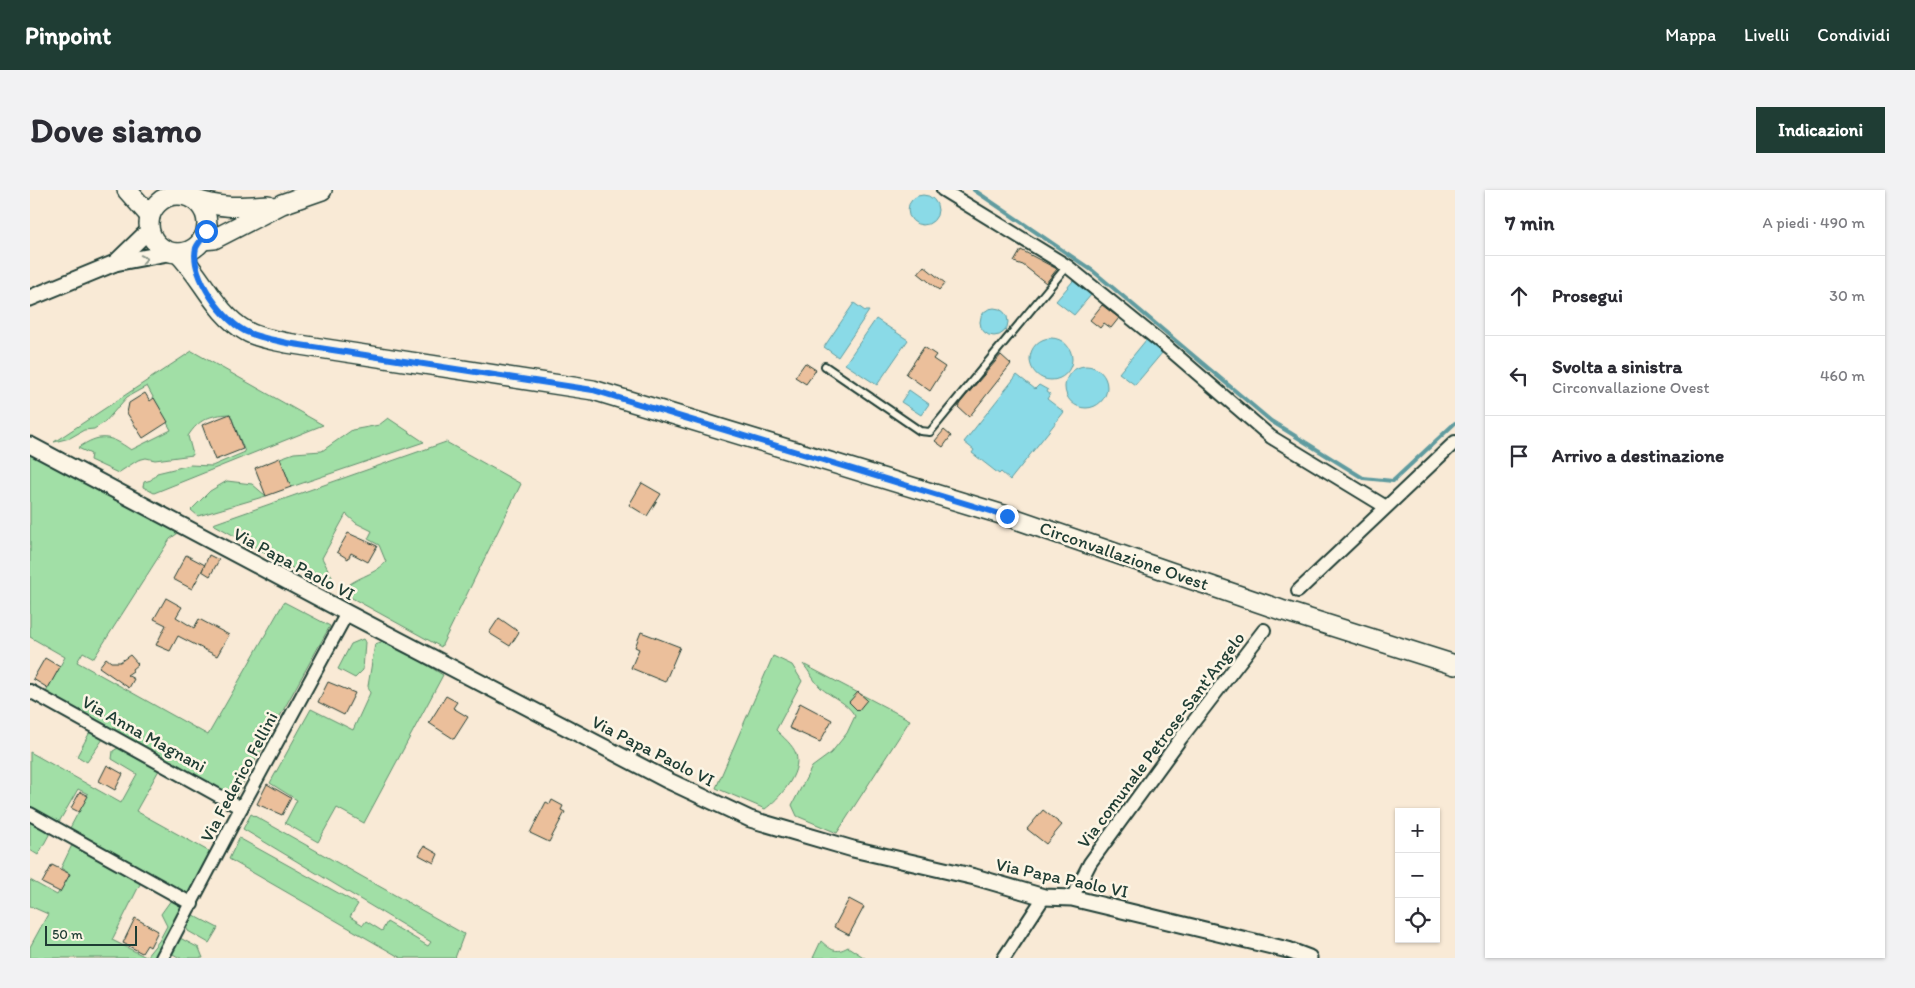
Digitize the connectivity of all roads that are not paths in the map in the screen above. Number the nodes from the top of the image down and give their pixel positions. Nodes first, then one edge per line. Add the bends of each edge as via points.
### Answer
1 (127, 190) edge
2 (322, 190) edge
3 (943, 190) edge
4 (180, 195) edge
5 (282, 204) junction
6 (150, 223) junction
7 (199, 243) junction
8 (176, 253) junction
9 (115, 263) junction
10 (1067, 266) junction
11 (201, 280) junction
12 (30, 298) edge
13 (825, 366) dead end
14 (1455, 442) edge
15 (30, 445) edge
16 (1386, 507) junction
17 (1298, 591) dead end
18 (347, 613) junction
19 (1264, 630) dead end
20 (1455, 665) edge
21 (30, 691) edge
22 (241, 808) junction
23 (30, 814) edge
24 (1044, 897) junction
25 (1072, 898) junction
26 (192, 904) junction
27 (166, 957) edge
28 (1004, 958) edge
29 (1309, 958) edge

1 - 6 main road
2 - 5 main road
3 - 10 street
4 - 5 main road via 225,208
4 - 6 main road via 166,198 154,209
4 - 7 main road via 200,205 207,222
5 - 7 main road via 214,239
6 - 8 main road via 154,240 162,248
6 - 9 street
7 - 8 main road
7 - 11 main road via 196,260
9 -> 8 street
8 - 11 main road, Circonvallazione Ovest
9 - 12 street
10 - 13 lane via 930,432 920,430
10 - 16 street via 1271,436
11 - 20 main road, Circonvallazione Ovest via 226,317 248,333 287,343 593,390 1007,516
14 - 16 street
15 - 18 street, Via Papa Paolo VI
16 - 17 street
18 - 22 street, Via Federico Fellini
18 - 24 street, Via Papa Paolo VI via 750,820
19 - 25 street, Via comunale Petrose-Sant'Angelo via 1090,863
21 - 22 street, Via Anna Magnani
22 - 26 street, Via Federico Fellini
23 - 26 street
24 - 25 street, Via Papa Paolo VI
24 - 28 street
25 - 29 street, Via Papa Paolo VI via 1288,950
26 - 27 street, Via Federico Fellini

